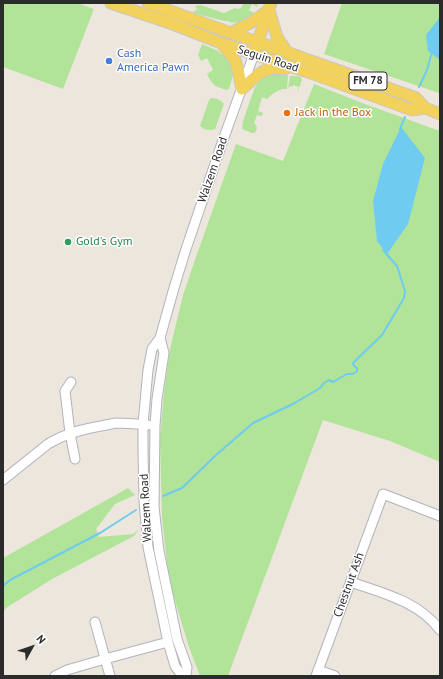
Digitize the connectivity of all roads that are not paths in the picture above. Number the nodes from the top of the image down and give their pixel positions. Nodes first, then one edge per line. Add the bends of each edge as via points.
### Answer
1 (112, 3) edge
2 (123, 3) edge
3 (148, 3) edge
4 (270, 6) edge
5 (135, 11) junction
6 (231, 33) junction
7 (222, 43) junction
8 (258, 43) junction
9 (286, 52) junction
10 (254, 54) junction
11 (295, 68) junction
12 (242, 89) junction
13 (425, 108) junction
14 (440, 114) edge
15 (160, 338) junction
16 (71, 382) dead end
17 (143, 424) junction
18 (155, 425) junction
19 (70, 433) junction
20 (75, 459) dead end
21 (3, 480) edge
22 (440, 516) edge
23 (351, 582) junction
24 (95, 622) dead end
25 (440, 630) edge
26 (168, 642) junction
27 (105, 658) junction
28 (317, 673) edge
29 (55, 676) edge
30 (110, 676) edge
31 (182, 676) edge
32 (186, 676) edge
33 (335, 676) edge

1 - 5 main road, Seguin Road / FM 78
2 - 5 main road
3 - 6 main road, Seguin Road / FM 78
4 - 6 main road via 252,22
4 - 8 main road, Walzem Road
4 - 9 main road via 277,37
5 - 7 main road, Seguin Road / FM 78
6 - 8 main road, Seguin Road / FM 78
7 - 10 main road, Seguin Road / FM 78
7 - 12 main road via 235,60
8 - 9 main road, Seguin Road / FM 78
8 - 10 main road, Walzem Road
9 - 13 main road, Seguin Road / FM 78 via 416,98
10 - 11 main road, Seguin Road / FM 78
10 - 12 street, Walzem Road
11 - 12 main road via 267,70
11 - 13 main road, Seguin Road / FM 78 via 412,110
12 - 15 street, Walzem Road via 185,252
13 - 14 main road, Seguin Road / FM 78
15 - 17 street, Walzem Road via 152,349
15 - 18 street, Walzem Road via 164,353
16 - 19 street via 65,390
17 - 18 street
17 - 19 street via 115,423
17 - 26 street, Walzem Road via 144,502 148,547
18 - 32 street, Walzem Road via 154,508 159,551 177,639 187,667
19 - 20 street
19 - 21 street via 48,444
22 - 23 street, Chestnut Ash via 383,494
23 - 25 street via 409,604 424,613
23 - 28 street, Chestnut Ash
24 - 27 street
26 - 27 street
26 - 31 street, Walzem Road via 175,666
27 - 29 street
27 - 30 street
28 - 33 street

